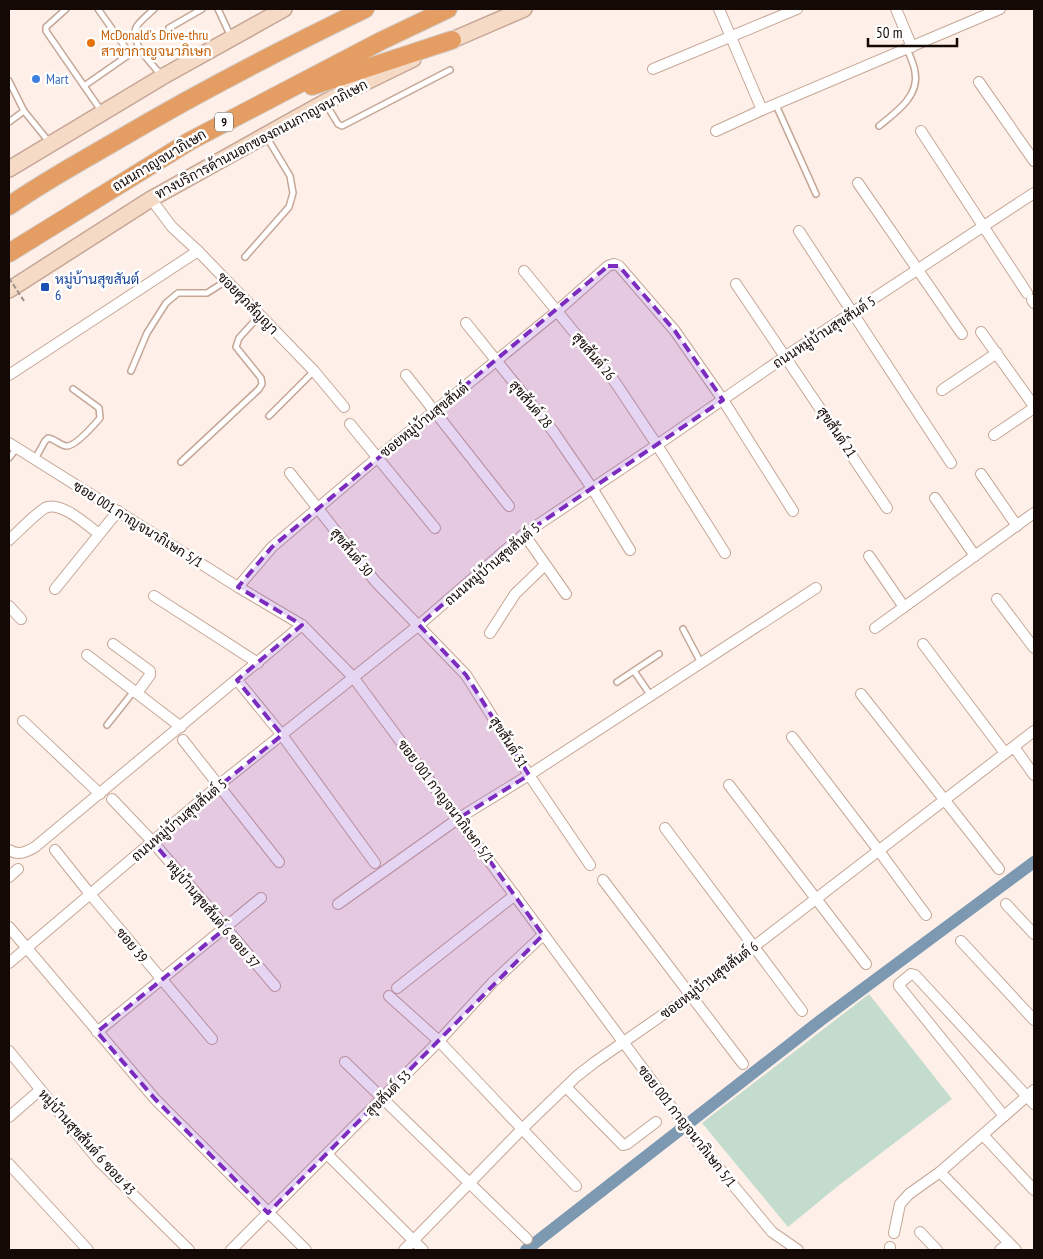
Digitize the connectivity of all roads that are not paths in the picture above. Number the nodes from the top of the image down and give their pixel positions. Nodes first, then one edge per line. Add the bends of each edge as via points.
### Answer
1 (66, 9) edge
2 (98, 9) edge
3 (154, 9) edge
4 (202, 9) edge
5 (218, 9) edge
6 (284, 9) edge
7 (365, 9) edge
8 (448, 9) edge
9 (524, 9) edge
10 (718, 9) edge
11 (797, 9) edge
12 (896, 9) edge
13 (1000, 9) edge
14 (169, 28) dead end
15 (729, 37) junction
16 (231, 38) junction
17 (452, 40) junction
18 (139, 48) junction
19 (909, 48) junction
20 (130, 54) junction
21 (653, 69) dead end
22 (450, 70) dead end
23 (162, 77) junction
24 (9, 81) edge
25 (979, 82) dead end
26 (84, 86) junction
27 (325, 102) junction
28 (257, 104) junction
29 (776, 105) junction
30 (762, 110) junction
31 (24, 111) junction
32 (102, 113) junction
33 (9, 122) edge
34 (879, 126) dead end
35 (716, 131) dead end
36 (921, 131) dead end
37 (265, 135) junction
38 (51, 144) junction
39 (1034, 161) edge
40 (9, 169) edge
41 (858, 183) dead end
42 (33, 189) junction
43 (1034, 193) edge
44 (816, 194) dead end
45 (150, 199) junction
46 (9, 201) edge
47 (9, 206) edge
48 (982, 227) junction
49 (799, 231) dead end
50 (198, 251) junction
51 (9, 253) edge
52 (245, 257) dead end
53 (917, 270) junction
54 (524, 271) dead end
55 (226, 281) junction
56 (736, 284) dead end
57 (9, 290) edge
58 (1031, 299) edge
59 (556, 312) junction
60 (852, 313) junction
61 (260, 315) junction
62 (466, 322) dead end
63 (981, 332) dead end
64 (962, 334) dead end
65 (997, 353) junction
66 (786, 356) junction
67 (496, 362) junction
68 (10, 370) edge
69 (131, 371) dead end
70 (314, 372) junction
71 (406, 375) dead end
72 (73, 389) dead end
73 (942, 390) dead end
74 (723, 400) junction
75 (1034, 407) edge
76 (344, 408) dead end
77 (435, 411) junction
78 (269, 416) dead end
79 (350, 424) dead end
80 (994, 435) dead end
81 (657, 445) junction
82 (13, 446) edge
83 (9, 458) edge
84 (377, 458) junction
85 (34, 459) junction
86 (180, 462) dead end
87 (951, 462) dead end
88 (290, 473) dead end
89 (981, 474) dead end
90 (592, 488) junction
91 (935, 498) dead end
92 (509, 506) dead end
93 (888, 508) dead end
94 (317, 509) junction
95 (792, 510) dead end
96 (118, 512) junction
97 (1034, 513) edge
98 (1017, 526) junction
99 (435, 528) dead end
100 (99, 534) junction
101 (524, 534) junction
102 (9, 540) edge
103 (630, 550) dead end
104 (725, 553) dead end
105 (869, 556) dead end
106 (975, 556) junction
107 (546, 565) junction
108 (238, 587) junction
109 (816, 588) dead end
110 (55, 589) dead end
111 (566, 594) dead end
112 (154, 596) dead end
113 (996, 599) dead end
114 (9, 606) edge
115 (904, 607) junction
116 (21, 619) dead end
117 (302, 625) junction
118 (419, 625) junction
119 (875, 628) dead end
120 (683, 629) dead end
121 (490, 633) dead end
122 (113, 644) dead end
123 (924, 644) dead end
124 (1034, 648) edge
125 (659, 654) dead end
126 (88, 655) dead end
127 (258, 663) junction
128 (701, 663) junction
129 (634, 671) junction
130 (353, 677) junction
131 (238, 680) junction
132 (617, 682) dead end
133 (135, 692) junction
134 (861, 694) dead end
135 (651, 696) junction
136 (23, 721) dead end
137 (107, 725) dead end
138 (181, 727) junction
139 (1034, 731) edge
140 (282, 735) junction
141 (792, 737) dead end
142 (184, 740) dead end
143 (1014, 747) junction
144 (1004, 753) junction
145 (529, 775) junction
146 (1034, 775) edge
147 (220, 784) junction
148 (729, 785) dead end
149 (100, 794) junction
150 (112, 799) dead end
151 (945, 801) junction
152 (459, 818) junction
153 (665, 828) dead end
154 (152, 841) junction
155 (9, 850) edge
156 (55, 850) dead end
157 (879, 851) junction
158 (279, 862) dead end
159 (375, 863) dead end
160 (590, 865) dead end
161 (18, 869) dead end
162 (999, 869) dead end
163 (9, 877) edge
164 (603, 880) dead end
165 (90, 894) junction
166 (515, 894) junction
167 (261, 898) dead end
168 (816, 899) junction
169 (338, 904) dead end
170 (1006, 904) dead end
171 (926, 914) dead end
172 (9, 927) edge
173 (226, 928) junction
174 (1034, 934) edge
175 (543, 935) junction
176 (961, 941) dead end
177 (755, 946) junction
178 (27, 948) junction
179 (9, 963) edge
180 (866, 964) dead end
181 (161, 979) junction
182 (275, 986) dead end
183 (397, 988) dead end
184 (691, 995) junction
185 (389, 996) dead end
186 (802, 1011) dead end
187 (1034, 1020) edge
188 (97, 1032) junction
189 (212, 1039) dead end
190 (439, 1041) junction
191 (623, 1042) junction
192 (9, 1051) edge
193 (345, 1062) dead end
194 (743, 1064) dead end
195 (566, 1087) junction
196 (40, 1090) junction
197 (1032, 1096) edge
198 (383, 1098) junction
199 (1004, 1116) junction
200 (9, 1117) edge
201 (656, 1122) dead end
202 (523, 1128) junction
203 (983, 1135) junction
204 (327, 1154) junction
205 (9, 1164) edge
206 (940, 1172) junction
207 (471, 1183) junction
208 (576, 1186) dead end
209 (1034, 1190) edge
210 (268, 1213) junction
211 (920, 1232) dead end
212 (894, 1233) dead end
213 (527, 1239) dead end
214 (413, 1241) junction
215 (1012, 1246) edge
216 (82, 1248) edge
217 (189, 1250) edge
218 (230, 1250) edge
219 (306, 1250) edge
220 (404, 1250) edge
221 (423, 1250) edge
222 (798, 1250) edge
223 (937, 1250) edge
224 (1000, 1250) edge

1 - 26 lane via 46,27 46,31
2 - 20 lane
3 - 18 lane via 137,26 134,34
4 - 14 lane
5 - 16 lane
6 - 16 main road
7 - 42 highway via 173,107
8 - 28 highway, ถนนกาญจนาภิเษก / 9
9 - 17 main road, ทางบริการด้านนอกของถนนกาญจนาภิเษก
10 - 15 street
11 - 15 street
12 - 19 street
13 - 19 street
15 - 21 street
15 - 30 street
16 - 23 main road
17 - 27 main road, ทางบริการด้านนอกของถนนกาญจนาภิเษก
17 - 28 highway
18 - 20 lane
18 - 23 lane
19 - 29 street
19 - 34 lane via 916,72 911,94 903,107
20 - 26 lane
22 - 27 lane via 342,126
23 - 32 main road
24 - 31 lane
25 - 39 street
26 - 32 lane
27 - 37 main road, ทางบริการด้านนอกของถนนกาญจนาภิเษก
28 - 51 highway, ถนนกาญจนาภิเษก / 9 via 190,140
29 - 30 street
29 - 44 lane
30 - 35 street
31 - 33 lane
31 - 38 lane
32 - 38 main road
36 - 48 street
37 - 45 main road, ทางบริการด้านนอกของถนนกาญจนาภิเษก
37 - 52 lane via 290,176 293,193 289,207
38 - 40 main road
41 - 53 street
42 - 46 highway
42 - 47 highway
43 - 48 street, ถนนหมู่บ้านสุขสันต์ 5
45 - 50 street, ซอยศุภสัญญา via 172,227
45 - 57 main road, ทางบริการด้านนอกของถนนกาญจนาภิเษก
48 - 53 street, ถนนหมู่บ้านสุขสันต์ 5
48 - 58 street
49 - 60 street
50 - 55 street, ซอยศุภสัญญา
50 - 68 street
53 - 60 street, ถนนหมู่บ้านสุขสันต์ 5
53 - 64 street
54 - 59 street, สุขสันต์ 26
55 - 61 street, ซอยศุภสัญญา
55 - 69 lane via 207,293 178,292 166,303 147,333
56 - 66 street, สุขสันต์ 21
59 - 67 street, ซอยหมู่บ้านสุขสันต์
59 - 74 street, ซอยหมู่บ้านสุขสันต์ via 608,266 619,266 675,331
59 - 81 street, สุขสันต์ 26 via 615,382
60 - 66 street, ถนนหมู่บ้านสุขสันต์ 5
60 - 87 street
61 - 70 street, ซอยศุภสัญญา
61 - 86 lane via 239,338 236,347 261,378 262,384
62 - 67 street, สุขสันต์ 28
63 - 65 street
65 - 73 street
65 - 75 street
66 - 74 street, ถนนหมู่บ้านสุขสันต์ 5
66 - 93 street, สุขสันต์ 21
67 - 77 street, ซอยหมู่บ้านสุขสันต์
67 - 90 street, สุขสันต์ 28 via 553,431
70 - 76 street, ซอยศุภสัญญา
70 - 78 lane
71 - 77 street
72 - 85 lane via 99,408 100,418 70,446 48,438
74 - 81 street, ถนนหมู่บ้านสุขสันต์ 5
74 - 95 street
75 - 80 street
77 - 84 street, ซอยหมู่บ้านสุขสันต์
77 - 92 street
79 - 84 street
81 - 90 street, ถนนหมู่บ้านสุขสันต์ 5
81 - 104 street, สุขสันต์ 26
82 - 83 lane
82 - 85 street, ซอย 001 กาญจนาภิเษก 5/1
84 - 94 street, ซอยหมู่บ้านสุขสันต์
84 - 99 street
85 - 96 street, ซอย 001 กาญจนาภิเษก 5/1
88 - 94 street, สุขสันต์ 30
89 - 98 street
90 - 101 street, ถนนหมู่บ้านสุขสันต์ 5
90 - 103 street, สุขสันต์ 28
91 - 106 street
94 - 108 street, ซอยหมู่บ้านสุขสันต์ via 272,547
94 - 118 street, สุขสันต์ 30 via 375,581
96 - 100 street
96 - 108 street, ซอย 001 กาญจนาภิเษก 5/1
97 - 98 street
98 - 106 street
100 - 102 street via 54,506 45,508
100 - 110 street
101 - 107 street
101 - 118 street, ถนนหมู่บ้านสุขสันต์ 5
105 - 115 street
106 - 115 street
107 - 111 street
107 - 121 street via 515,594
108 - 117 street, ซอย 001 กาญจนาภิเษก 5/1
109 - 128 street
112 - 127 street
113 - 124 street
114 - 116 street
115 - 119 street
117 - 127 street
117 - 130 street, ซอย 001 กาญจนาภิเษก 5/1
118 - 130 street, ถนนหมู่บ้านสุขสันต์ 5
118 - 145 street, สุขสันต์ 31 via 466,675
120 - 128 lane
122 - 133 street via 150,671
123 - 144 street
125 - 129 lane
126 - 133 street
127 - 131 street
128 - 135 street
129 - 132 lane
129 - 135 lane
130 - 140 street, ถนนหมู่บ้านสุขสันต์ 5
130 - 152 street, ซอย 001 กาญจนาภิเษก 5/1
131 - 138 street
131 - 140 street
133 - 137 lane
133 - 138 street
134 - 151 street
135 - 145 street
136 - 149 street
138 - 149 street
139 - 143 street, ซอยหมู่บ้านสุขสันต์ 6
140 - 147 street, ถนนหมู่บ้านสุขสันต์ 5
140 - 159 street
141 - 157 street
142 - 147 street
143 - 144 street, ซอยหมู่บ้านสุขสันต์ 6
143 - 146 street
144 - 151 street, ซอยหมู่บ้านสุขสันต์ 6
145 - 152 street
145 - 160 street, สุขสันต์ 31
147 - 154 street, ถนนหมู่บ้านสุขสันต์ 5
147 - 158 street
148 - 168 street
149 - 155 street via 25,853
150 - 154 street, หมู่บ้านสุขสันต์ 6 ซอย 37
151 - 157 street, ซอยหมู่บ้านสุขสันต์ 6
151 - 162 street
152 - 166 street, ซอย 001 กาญจนาภิเษก 5/1
152 - 169 street
153 - 177 street
154 - 165 street, ถนนหมู่บ้านสุขสันต์ 5
154 - 173 street, หมู่บ้านสุขสันต์ 6 ซอย 37
156 - 165 street, ซอย 39
157 - 168 street, ซอยหมู่บ้านสุขสันต์ 6
157 - 171 street
161 - 163 street
164 - 184 street
165 - 178 street, ถนนหมู่บ้านสุขสันต์ 5
165 - 181 street, ซอย 39
166 - 175 street, ซอย 001 กาญจนาภิเษก 5/1
166 - 183 street
167 - 173 street
168 - 177 street, ซอยหมู่บ้านสุขสันต์ 6
168 - 180 street
170 - 174 street
172 - 178 street
173 - 181 street
173 - 182 street, หมู่บ้านสุขสันต์ 6 ซอย 37
175 - 190 street, สุขสันต์ 53 via 492,983
175 - 191 street, ซอย 001 กาญจนาภิเษก 5/1
176 - 187 street
177 - 184 street, ซอยหมู่บ้านสุขสันต์ 6
177 - 186 street
178 - 179 street, ถนนหมู่บ้านสุขสันต์ 5
178 - 188 street
181 - 188 street
181 - 189 street, ซอย 39
184 - 191 street, ซอยหมู่บ้านสุขสันต์ 6
184 - 194 street
185 - 190 street
188 - 210 street via 155,1100
190 - 198 street, สุขสันต์ 53
190 - 202 street
191 - 195 street, ซอยหมู่บ้านสุขสันต์ 6
191 - 222 street, ซอย 001 กาญจนาภิเษก 5/1 via 680,1119 772,1232
192 - 196 street, หมู่บ้านสุขสันต์ 6 ซอย 43
193 - 198 street
195 - 201 street via 623,1145
195 - 202 street, ซอยหมู่บ้านสุขสันต์ 6
196 - 200 street
196 - 217 street, หมู่บ้านสุขสันต์ 6 ซอย 43 via 99,1160
197 - 199 street
197 - 199 street via 911,974 899,986
198 - 204 street, สุขสันต์ 53
198 - 207 street
199 - 203 street
202 - 207 street, ซอยหมู่บ้านสุขสันต์ 6
202 - 208 street
203 - 206 street
203 - 209 street
204 - 210 street, สุขสันต์ 53
204 - 214 street
205 - 216 street
206 - 212 street via 900,1204
206 - 215 street
207 - 213 street
207 - 214 street, ซอยหมู่บ้านสุขสันต์ 6
210 - 218 street, สุขสันต์ 53
210 - 219 street
211 - 223 street
214 - 220 street, ซอยหมู่บ้านสุขสันต์ 6
214 - 221 street
215 - 224 street

